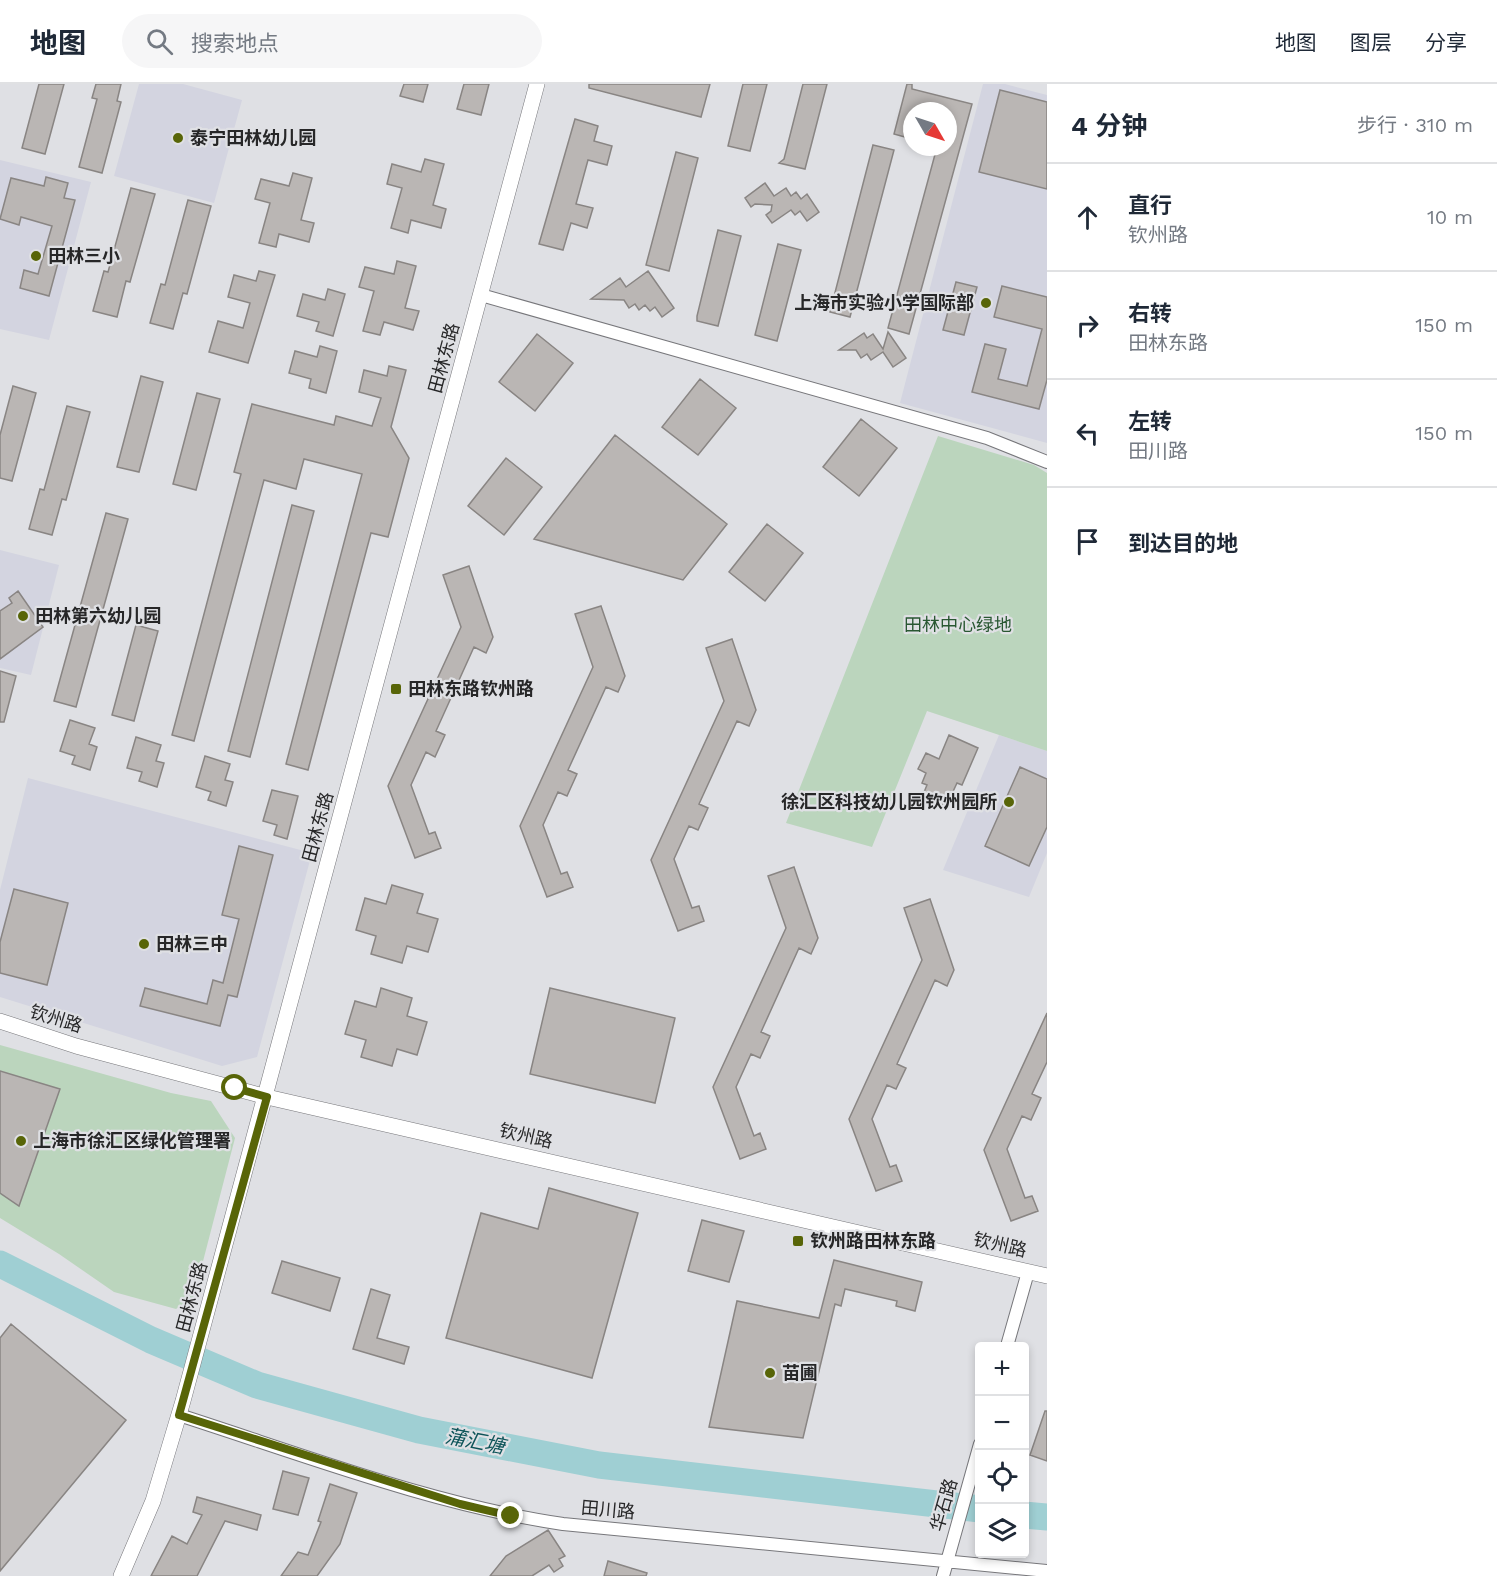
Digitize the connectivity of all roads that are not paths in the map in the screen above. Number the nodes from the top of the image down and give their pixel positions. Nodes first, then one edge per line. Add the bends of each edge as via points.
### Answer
1 (537, 84) edge
2 (482, 295) junction
3 (1047, 462) edge
4 (0, 1021) edge
5 (267, 1097) junction
6 (1028, 1272) junction
7 (1047, 1276) edge
8 (1008, 1342) edge
9 (181, 1408) junction
10 (978, 1450) edge
11 (947, 1560) junction
12 (1047, 1571) edge
13 (121, 1576) edge
14 (943, 1576) edge

1 - 2 street, 田林东路
2 - 3 street via 987,438
2 - 5 street, 田林东路
4 - 5 street, 钦州路 via 76,1046
5 - 6 street, 钦州路
5 - 9 street, 田林东路
6 - 7 street, 钦州路
6 - 8 street
9 - 11 street, 田川路 via 460,1504 511,1516
9 - 13 street, 田林东路 via 153,1501
10 - 11 street, 华石路
11 - 12 street, 田川路
11 - 14 street, 华石路

